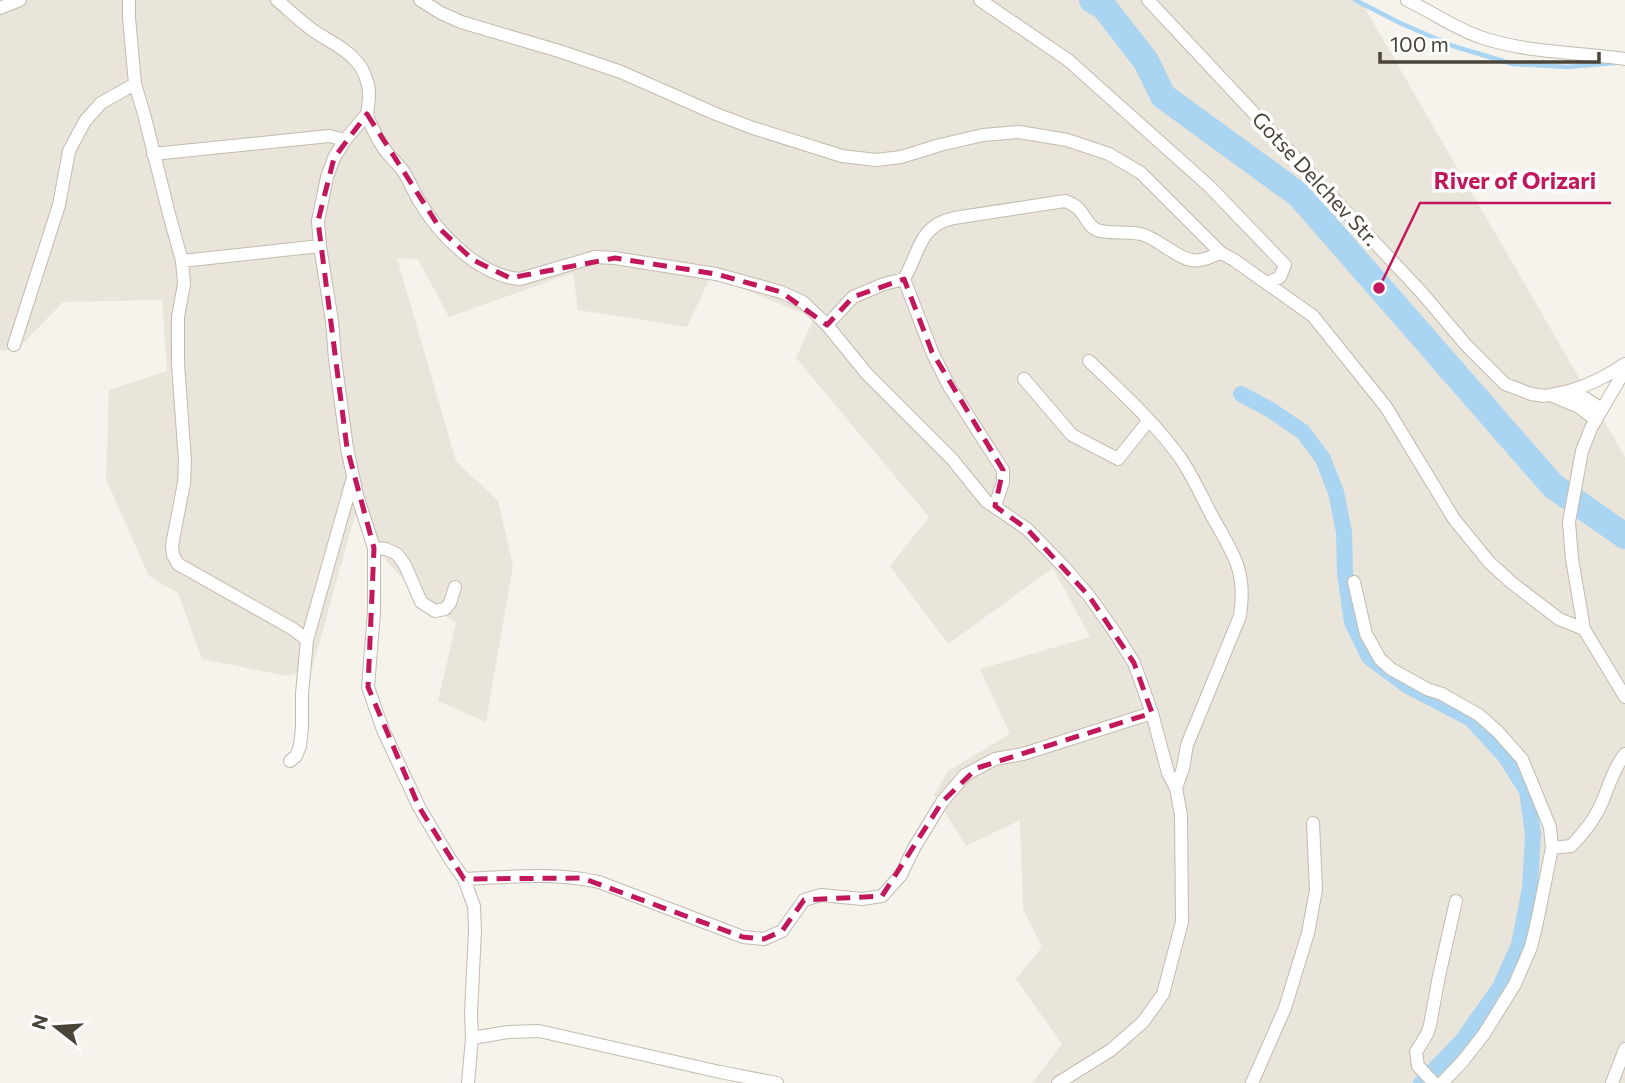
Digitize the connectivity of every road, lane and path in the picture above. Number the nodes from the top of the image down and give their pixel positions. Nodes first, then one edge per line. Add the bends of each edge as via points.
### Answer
1 (20, 0) edge
2 (129, 0) edge
3 (277, 0) edge
4 (420, 0) edge
5 (980, 0) edge
6 (1149, 0) edge
7 (1407, 0) edge
8 (0, 8) edge
9 (1625, 59) edge
10 (135, 84) junction
11 (367, 114) junction
12 (345, 140) junction
13 (153, 155) junction
14 (320, 246) junction
15 (1221, 253) junction
16 (182, 261) junction
17 (904, 279) junction
18 (1268, 283) junction
19 (827, 325) junction
20 (14, 345) dead end
21 (1089, 361) dead end
22 (1625, 364) edge
23 (1625, 370) edge
24 (1024, 379) dead end
25 (1569, 391) junction
26 (1553, 396) junction
27 (1596, 419) junction
28 (1149, 420) junction
29 (353, 477) junction
30 (995, 506) junction
31 (374, 548) junction
32 (1354, 582) dead end
33 (455, 587) dead end
34 (1584, 629) junction
35 (307, 640) junction
36 (1625, 697) edge
37 (1152, 713) junction
38 (1625, 754) edge
39 (290, 761) dead end
40 (1175, 788) junction
41 (1313, 823) dead end
42 (1552, 848) junction
43 (464, 879) junction
44 (1456, 901) dead end
45 (472, 1038) junction
46 (1625, 1049) edge
47 (468, 1083) edge
48 (777, 1083) edge
49 (1058, 1083) edge
50 (1252, 1083) edge
51 (1434, 1083) edge
52 (1442, 1083) edge
53 (1612, 1083) edge

1 - 8 street
2 - 10 street
3 - 11 street via 358,63 370,93
4 - 15 street via 461,22 621,72 716,114 842,156 901,157 983,135 1019,132 1067,140 1109,154 1141,173
5 - 18 street via 1068,60 1209,186 1285,265 1280,277
6 - 26 street, Gotse Delchev Str. via 1505,384
7 - 9 street via 1482,38
10 - 13 street
10 - 20 street via 101,103 69,151 59,205
11 - 12 street
11 - 19 street via 388,155 441,230 465,254 492,271 520,279 595,257 716,274 803,302
12 - 13 street via 329,136
12 - 14 street via 327,177 318,221
13 - 16 street
14 - 16 street
14 - 29 street
15 - 17 street via 1198,261 1143,234 1098,231 1079,208 1065,201 941,221 925,234
15 - 18 street
16 - 35 street via 178,364 185,461 173,555 178,565
17 - 19 street via 853,298
17 - 30 street via 949,386 1003,471
18 - 34 street via 1313,316 1336,343 1386,407 1454,519 1489,562 1559,619
19 - 30 street
21 - 28 street
22 - 25 street
23 - 27 street
24 - 28 street via 1072,435 1118,458
25 - 26 street
25 - 27 street via 1583,397
26 - 27 street
27 - 34 street via 1582,452 1569,522
28 - 40 street via 1181,460 1242,575 1240,616
29 - 31 street
29 - 35 street
30 - 37 street via 1027,529 1089,596 1134,663
31 - 33 street via 397,554 421,602 435,611 446,609
31 - 43 street via 368,687 419,807
32 - 42 street via 1366,634 1380,659 1479,715 1522,759 1550,827
34 - 36 street
35 - 39 street via 300,746
37 - 40 street
37 - 43 street via 976,768 943,802 901,875 882,896 821,895 804,900 782,931 764,939 743,937 582,878
38 - 42 street via 1586,831 1571,846
40 - 49 street via 1181,815 1182,922 1163,994 1143,1022 1111,1050
41 - 50 street via 1316,890 1308,933 1285,1008
42 - 52 street via 1531,947 1515,984 1484,1034
43 - 45 street via 474,906
44 - 51 street via 1430,1025 1416,1052 1418,1066
45 - 47 street
45 - 48 street via 538,1031
46 - 53 street

